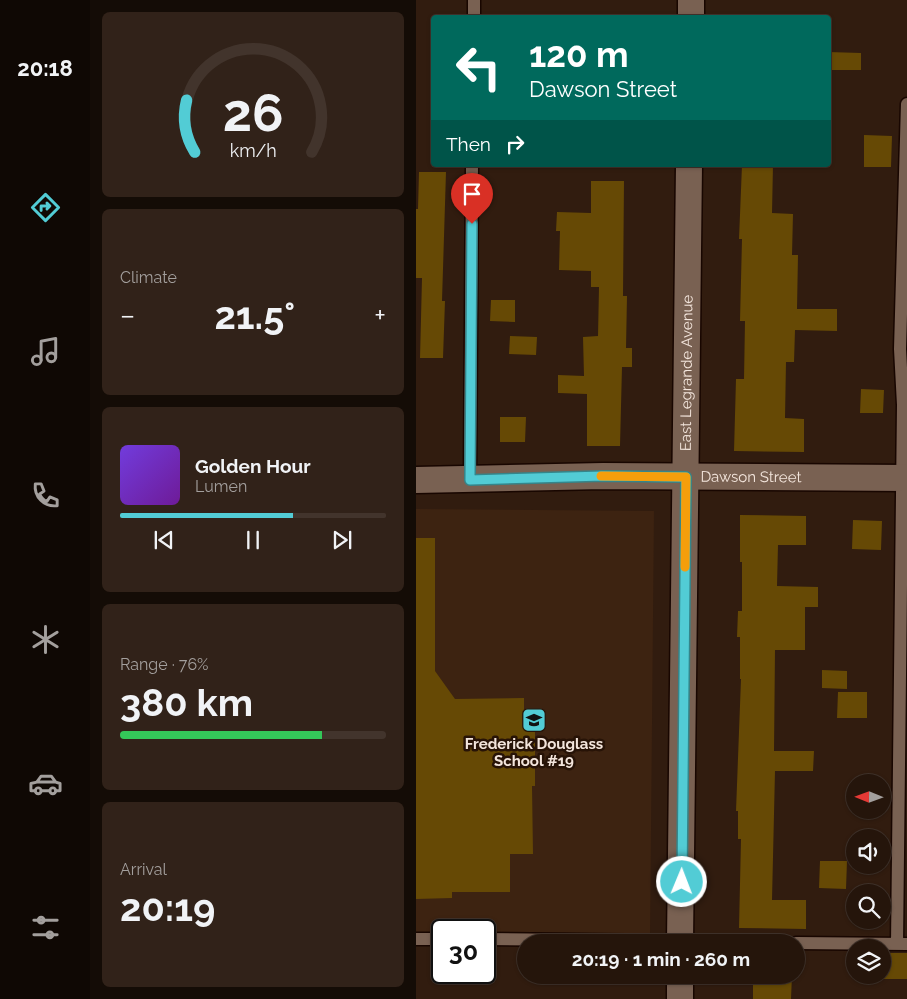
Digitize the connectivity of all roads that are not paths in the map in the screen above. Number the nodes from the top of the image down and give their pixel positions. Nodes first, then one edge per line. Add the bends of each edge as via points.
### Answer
1 (474, 0) edge
2 (691, 0) edge
3 (474, 15) edge
4 (691, 15) edge
5 (907, 104) edge
6 (472, 167) edge
7 (690, 167) edge
8 (686, 477) junction
9 (904, 478) edge
10 (416, 480) edge
11 (470, 480) junction
12 (680, 934) edge
13 (416, 939) edge
14 (431, 939) edge
15 (496, 939) edge
16 (517, 939) edge
17 (805, 943) edge
18 (902, 944) edge
19 (680, 984) edge
20 (680, 999) edge

1 - 3 lane
2 - 4 street
5 - 9 lane via 900,349
6 - 11 lane
7 - 8 street, East Legrande Avenue
8 - 9 street, Dawson Street
8 - 11 street, Dawson Street
8 - 12 street, East Legrande Avenue
9 - 18 lane
10 - 11 street, Dawson Street
13 - 14 lane
15 - 16 lane
17 - 18 lane
19 - 20 street

